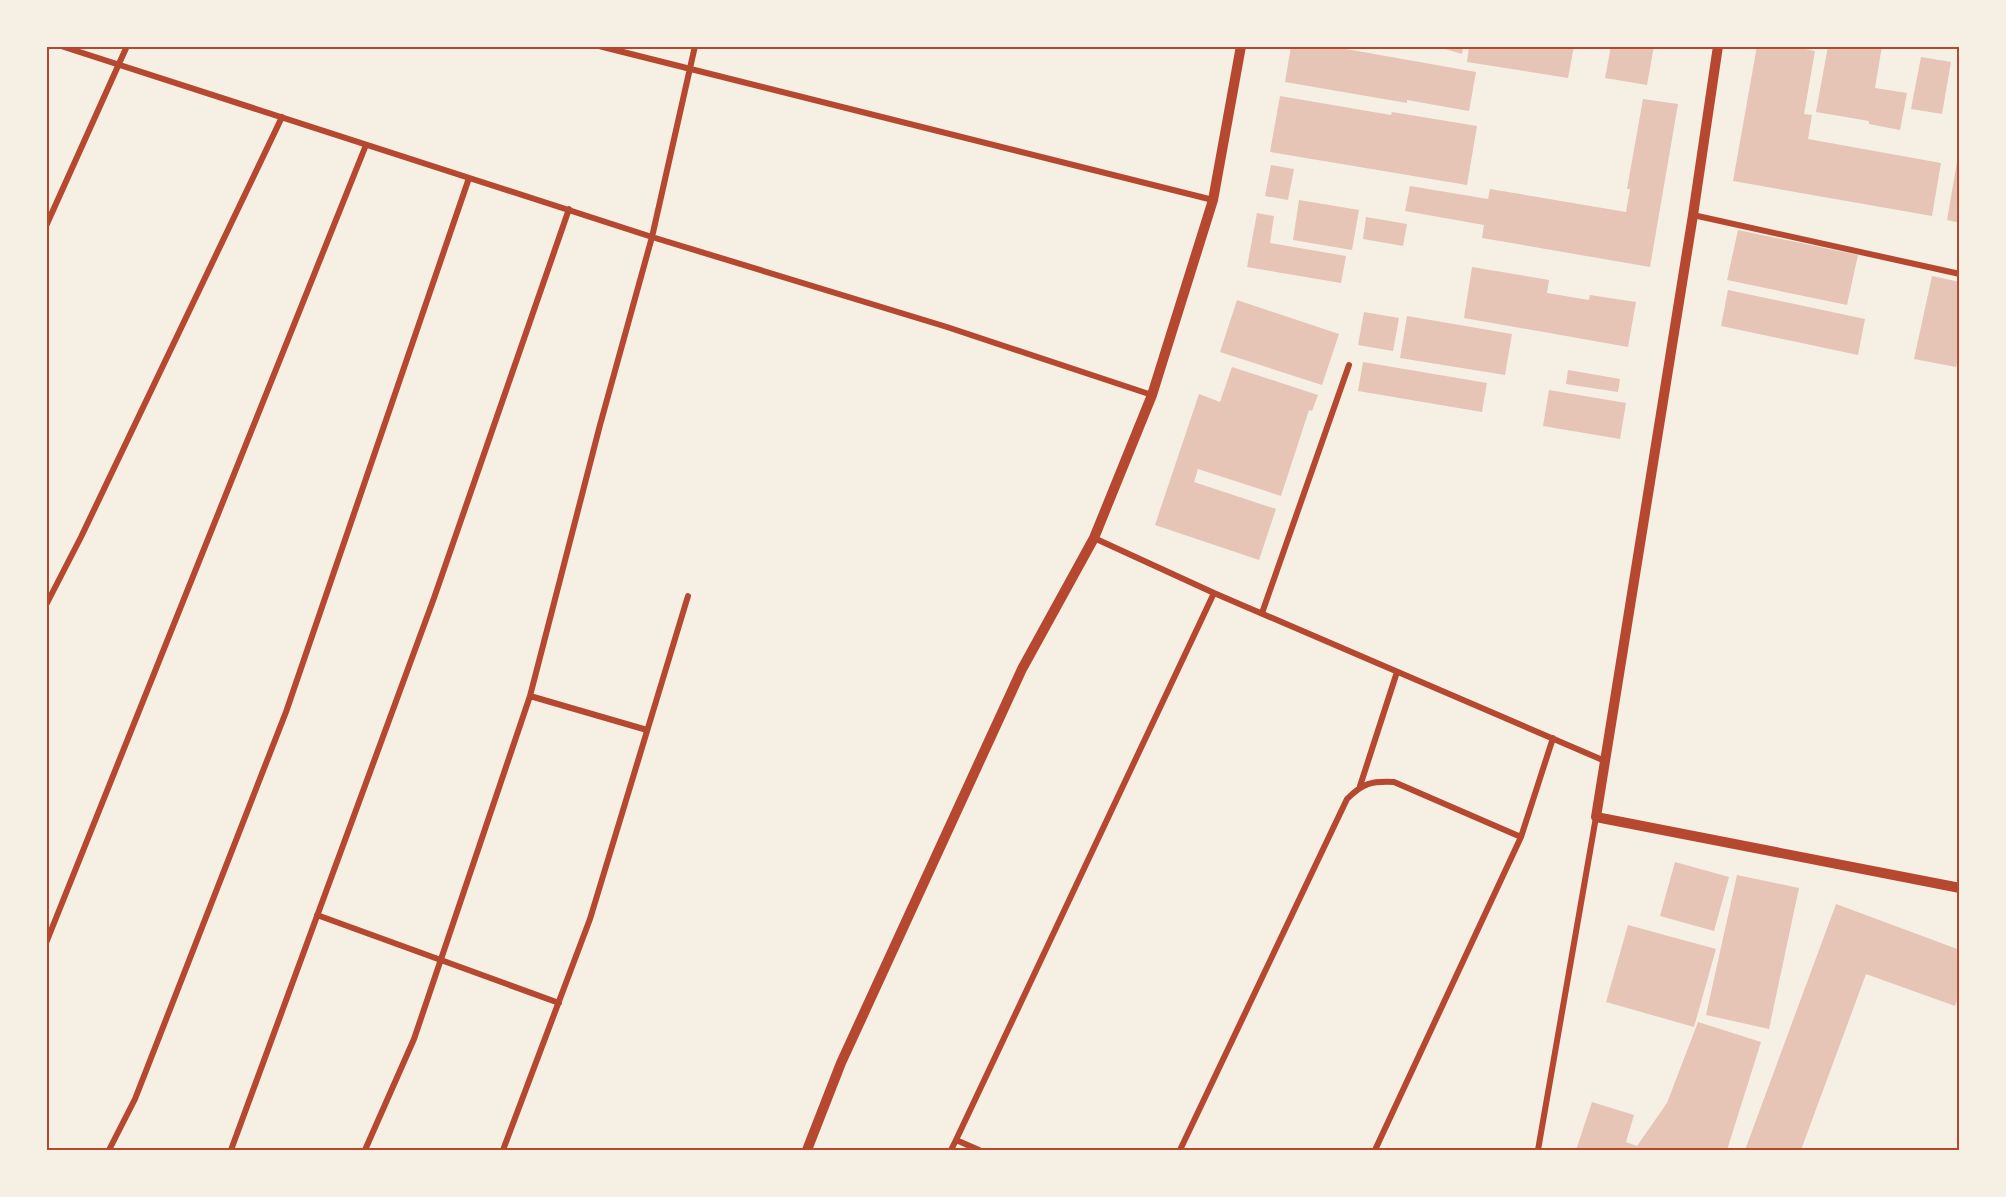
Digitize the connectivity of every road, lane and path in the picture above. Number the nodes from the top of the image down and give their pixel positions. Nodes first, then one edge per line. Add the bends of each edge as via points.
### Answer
1 (61, 46) edge
2 (127, 46) edge
3 (599, 46) edge
4 (695, 46) edge
5 (1241, 46) edge
6 (1718, 46) edge
7 (118, 65) junction
8 (691, 70) junction
9 (282, 117) junction
10 (366, 145) junction
11 (469, 178) junction
12 (1213, 200) junction
13 (569, 209) junction
14 (1693, 215) junction
15 (46, 226) edge
16 (652, 237) junction
17 (1959, 274) edge
18 (1349, 365) dead end
19 (1152, 394) junction
20 (1094, 538) junction
21 (1214, 593) junction
22 (688, 596) dead end
23 (46, 605) edge
24 (1262, 613) junction
25 (1397, 672) junction
26 (530, 696) junction
27 (647, 730) junction
28 (1553, 738) junction
29 (1605, 761) junction
30 (1360, 786) junction
31 (1596, 817) junction
32 (1521, 837) junction
33 (1959, 888) edge
34 (317, 915) junction
35 (46, 944) edge
36 (441, 961) junction
37 (560, 1003) junction
38 (956, 1140) junction
39 (109, 1150) edge
40 (231, 1150) edge
41 (365, 1150) edge
42 (503, 1150) edge
43 (807, 1150) edge
44 (951, 1150) edge
45 (980, 1150) edge
46 (1180, 1150) edge
47 (1375, 1150) edge
48 (1538, 1150) edge

1 - 7 street
2 - 7 street
3 - 8 street
4 - 8 street
5 - 12 street
6 - 14 street
7 - 9 street
7 - 15 street
8 - 12 street
8 - 16 street
9 - 10 street
9 - 23 street
10 - 11 street
10 - 35 street
11 - 13 street
11 - 39 street via 286,712 135,1099
12 - 19 street
13 - 16 street
13 - 34 street via 434,598
14 - 17 street
14 - 29 street
16 - 19 street
16 - 26 street
18 - 24 street
19 - 20 street
20 - 21 street
20 - 43 street via 1022,669 841,1063
21 - 24 street
21 - 38 street
22 - 27 street
24 - 25 street
25 - 28 street
25 - 30 street
26 - 27 street
26 - 36 street
27 - 37 street via 590,919
28 - 29 street
28 - 32 street
29 - 31 street
30 - 32 street via 1376,781 1394,782
30 - 46 street via 1347,799
31 - 33 street
31 - 48 street
32 - 47 street
34 - 36 street
34 - 40 street
36 - 37 street
36 - 41 street via 414,1039
37 - 42 street
38 - 44 street
38 - 45 street

